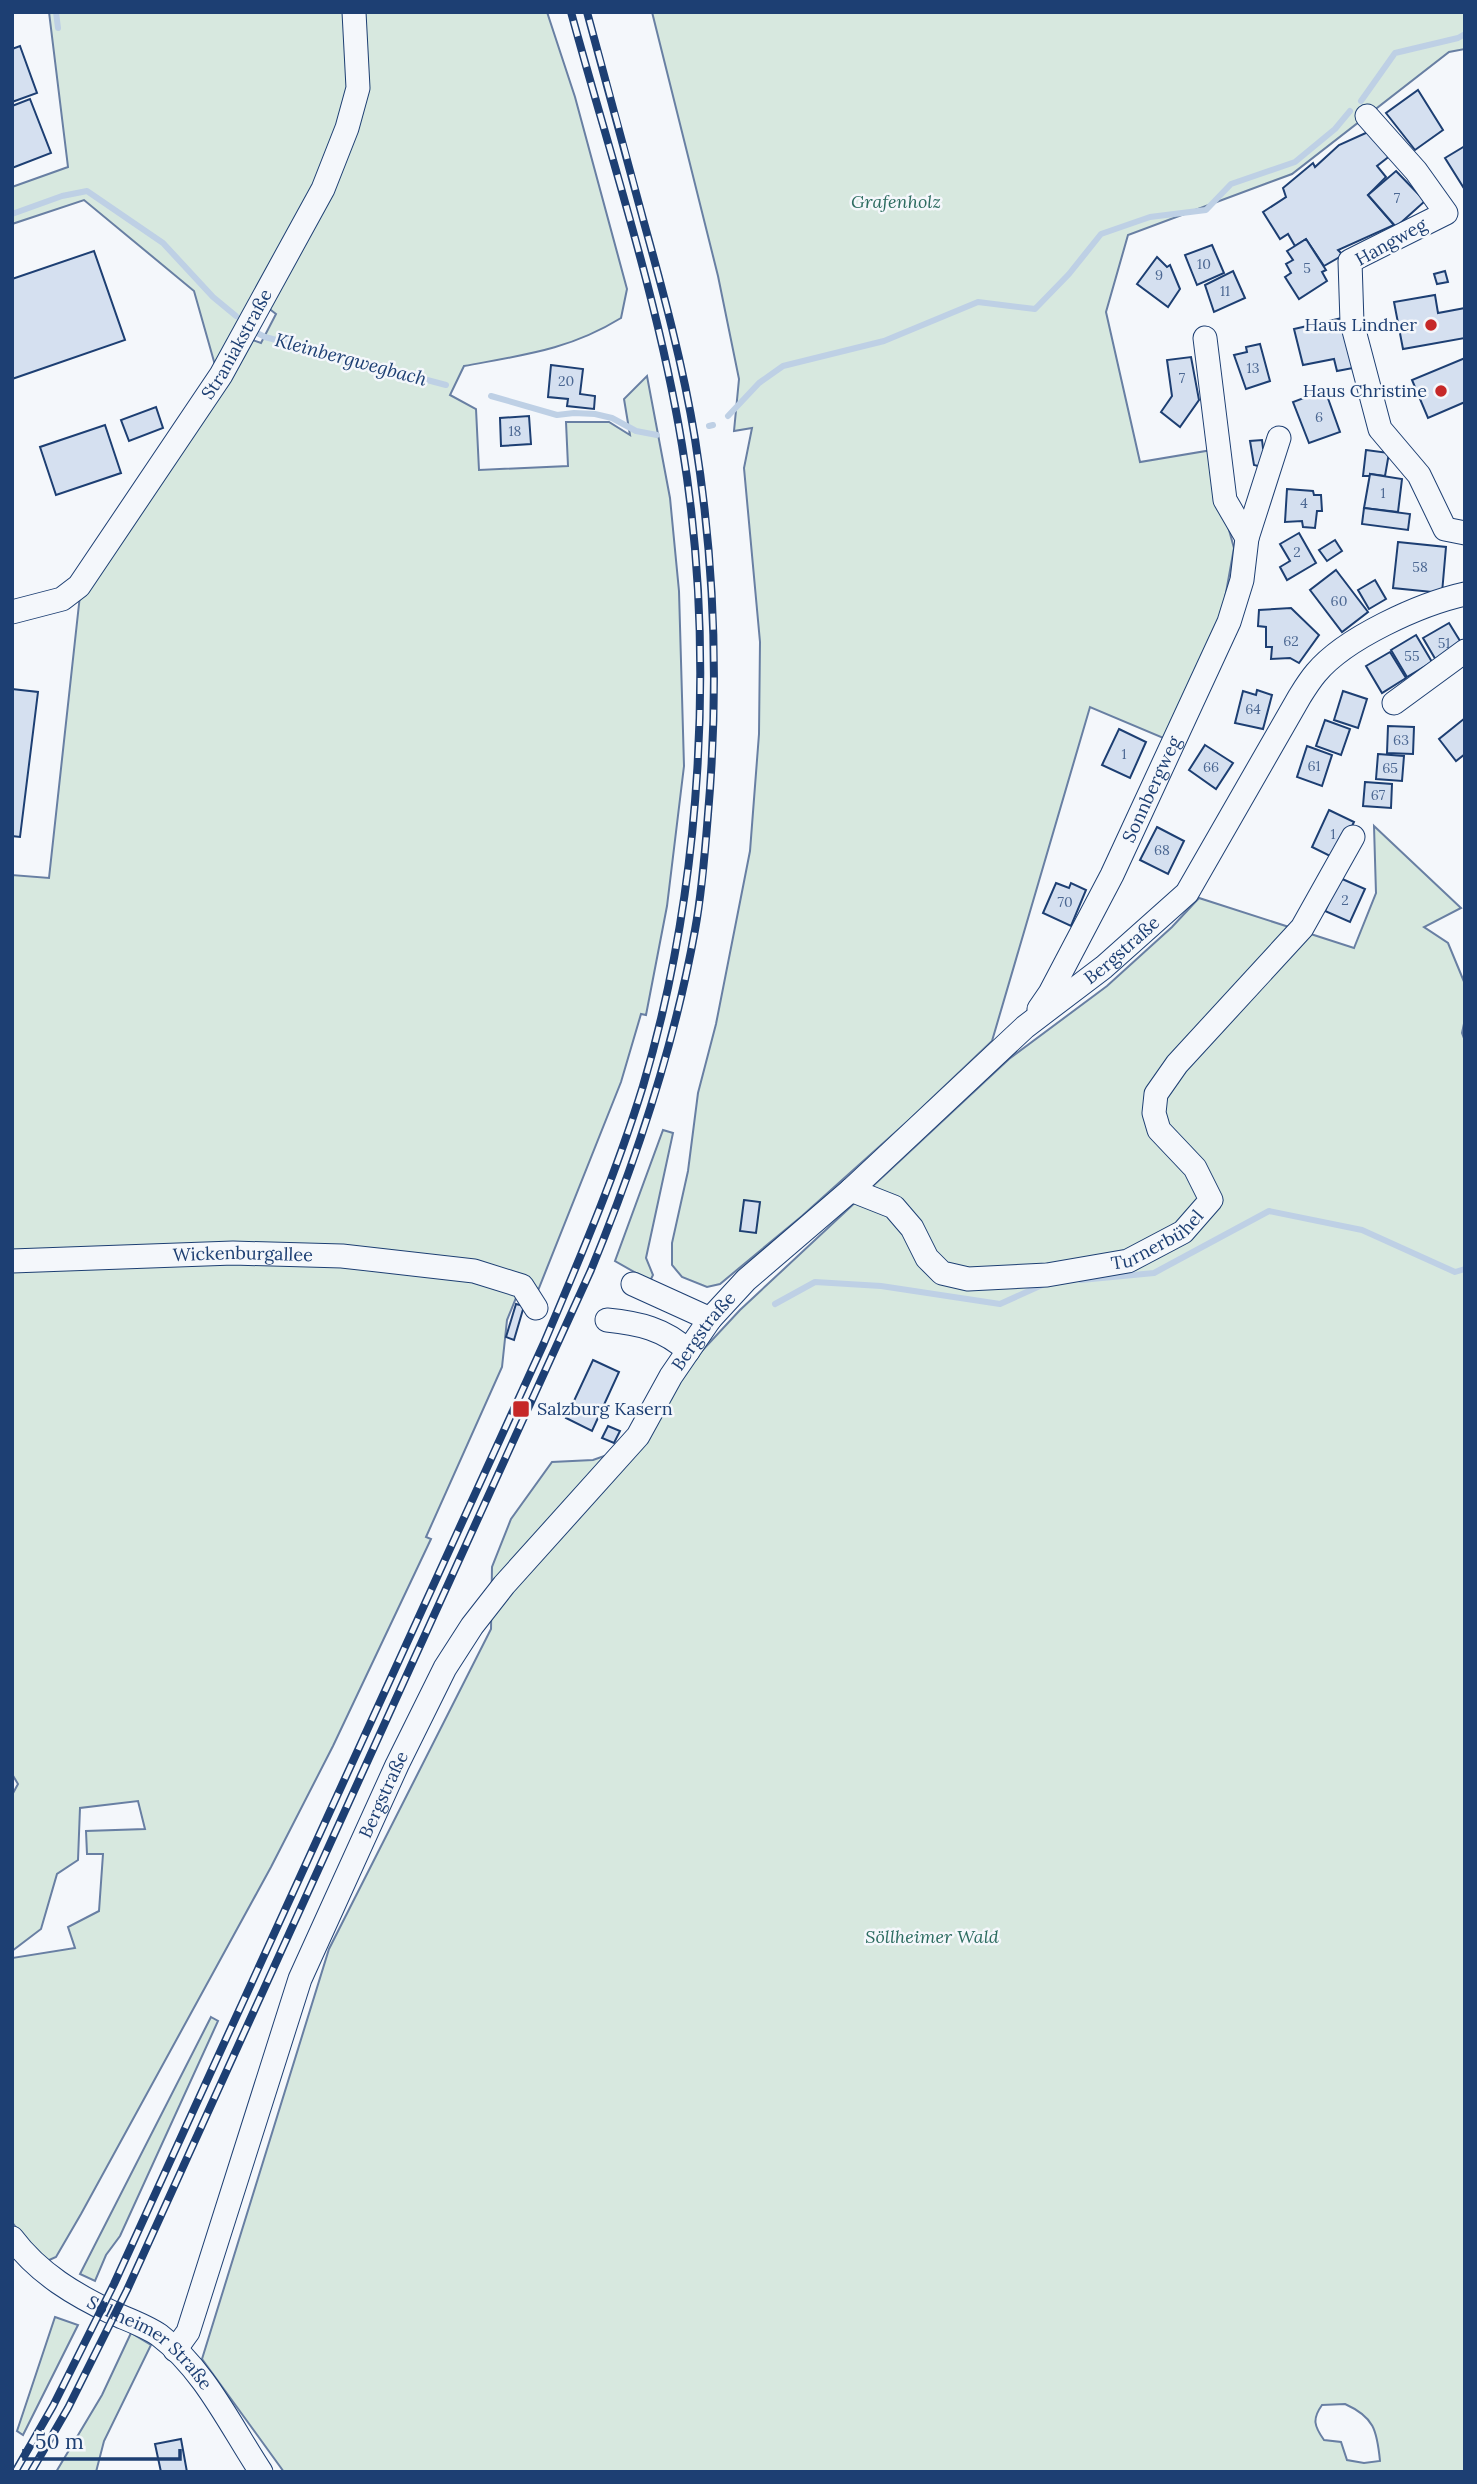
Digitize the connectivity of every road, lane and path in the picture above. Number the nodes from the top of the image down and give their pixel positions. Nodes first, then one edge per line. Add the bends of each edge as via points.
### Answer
1 (354, 12) edge
2 (1367, 116) dead end
3 (1205, 338) dead end
4 (1279, 438) dead end
5 (1465, 533) edge
6 (1247, 538) junction
7 (1465, 594) edge
8 (12, 612) edge
9 (1465, 651) edge
10 (1394, 702) dead end
11 (1353, 837) dead end
12 (1025, 1027) junction
13 (851, 1190) junction
14 (12, 1261) edge
15 (633, 1284) dead end
16 (536, 1308) dead end
17 (710, 1319) junction
18 (607, 1320) dead end
19 (688, 1352) junction
20 (14, 2244) edge
21 (175, 2350) junction
22 (261, 2472) edge

1 - 8 street, Straniakstraße via 358,88 347,128 323,188 221,375 79,586 62,599
2 - 5 street, Hangweg via 1446,213 1350,261 1352,323 1380,429 1419,475 1445,528
3 - 6 street via 1225,500
4 - 6 street, Sonnbergweg
6 - 12 street, Sonnbergweg via 1242,580 1229,622 1112,875 1050,993
7 - 12 street, Bergstraße via 1388,623 1349,645 1316,672 1187,893 1104,967
9 - 10 street
11 - 13 street, Turnerbühel via 1302,928 1177,1064 1156,1094 1159,1130 1195,1168 1211,1200 1183,1232 1128,1261 1047,1275 968,1279 942,1273 894,1207
12 - 13 street, Bergstraße
13 - 17 street, Bergstraße via 746,1280
14 - 16 street, Wickenburgallee via 233,1253 342,1256 474,1271 522,1286
15 - 17 street
17 - 19 street, Bergstraße
18 - 19 street via 655,1328
19 - 21 street, Bergstraße via 638,1436 504,1585 445,1668 300,1979 188,2332
20 - 21 street, Söllheimer Straße via 51,2278 157,2333
21 - 22 street, Söllheimer Straße via 192,2365

